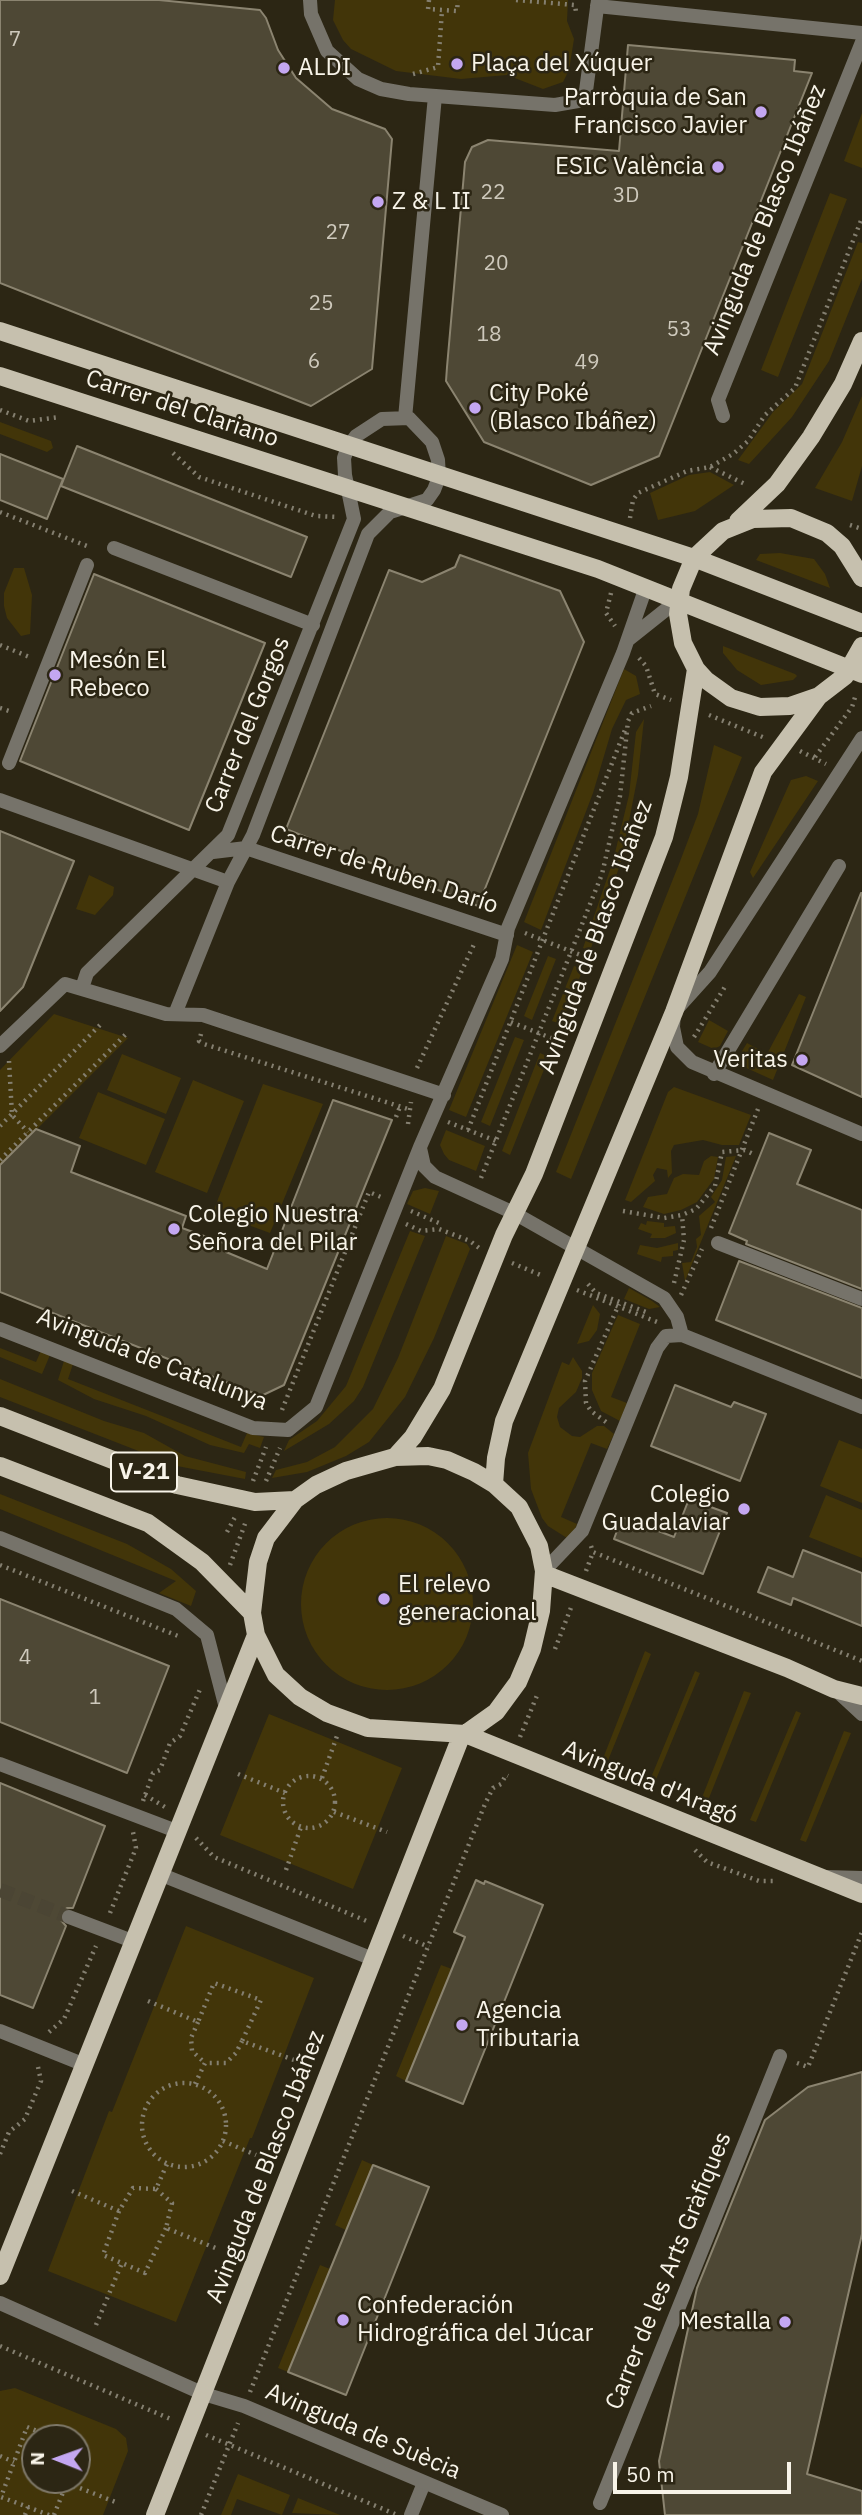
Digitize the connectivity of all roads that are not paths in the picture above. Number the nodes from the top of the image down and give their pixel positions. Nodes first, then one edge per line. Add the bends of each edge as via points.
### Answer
1 (310, 0) edge
2 (598, 3) edge
3 (862, 33) edge
4 (862, 42) edge
5 (435, 96) junction
6 (0, 331) edge
7 (862, 341) edge
8 (0, 376) edge
9 (723, 416) dead end
10 (405, 418) junction
11 (348, 447) junction
12 (439, 477) junction
13 (350, 488) junction
14 (408, 506) junction
15 (734, 525) junction
16 (114, 548) dead end
17 (694, 558) junction
18 (87, 565) dead end
19 (862, 578) edge
20 (646, 587) junction
21 (678, 600) junction
22 (862, 623) edge
23 (313, 625) junction
24 (629, 639) junction
25 (862, 646) edge
26 (696, 669) junction
27 (856, 672) edge
28 (819, 696) junction
29 (862, 738) edge
30 (9, 763) dead end
31 (0, 800) edge
32 (246, 848) junction
33 (213, 852) junction
34 (839, 866) dead end
35 (192, 871) junction
36 (228, 882) junction
37 (507, 935) junction
38 (82, 988) junction
39 (674, 1012) junction
40 (175, 1014) junction
41 (4, 1051) edge
42 (714, 1074) junction
43 (444, 1095) junction
44 (862, 1134) edge
45 (420, 1147) junction
46 (514, 1213) junction
47 (713, 1239) road end
48 (576, 1246) junction
49 (862, 1299) edge
50 (0, 1329) edge
51 (682, 1335) junction
52 (862, 1407) edge
53 (0, 1416) edge
54 (395, 1457) junction
55 (0, 1466) edge
56 (494, 1484) junction
57 (295, 1500) junction
58 (0, 1538) edge
59 (544, 1572) junction
60 (253, 1613) junction
61 (256, 1635) junction
62 (834, 1689) junction
63 (862, 1696) edge
64 (227, 1712) junction
65 (862, 1714) edge
66 (463, 1734) junction
67 (0, 1764) edge
68 (181, 1828) junction
69 (162, 1875) junction
70 (817, 1877) junction
71 (862, 1878) edge
72 (862, 1894) edge
73 (69, 1917) tunnel mouth
74 (135, 1942) junction
75 (373, 1959) junction
76 (0, 2031) edge
77 (780, 2056) road end
78 (85, 2065) junction
79 (0, 2276) edge
80 (0, 2303) edge
81 (204, 2394) junction
82 (424, 2483) junction
83 (600, 2503) dead end
84 (155, 2515) edge
85 (411, 2515) edge
86 (502, 2515) edge

1 - 5 street via 327,51 358,79 382,89
2 - 3 street
2 - 5 street via 590,78 578,101 555,105
4 - 9 street, Avinguda de Blasco Ibáñez via 718,400
5 - 10 street
6 - 11 main road, Carrer del Clariano
7 - 15 main road via 811,437 777,484
8 - 13 main road, Carrer del Clariano
10 - 11 street via 382,419
10 - 12 street via 432,442
11 - 12 main road, Carrer del Clariano
11 - 13 street via 344,458
12 - 14 street via 427,500
12 - 17 main road, Carrer del Clariano
13 - 14 main road, Carrer del Clariano
13 - 23 street, Carrer del Gorgos via 355,519
14 - 20 main road, Carrer del Clariano
14 - 32 street, Carrer del Gorgos via 390,512 368,534
15 - 17 main road
15 - 19 main road via 772,517 810,524 842,546
16 - 23 street
17 - 21 main road
17 - 22 main road, Carrer del Clariano
18 - 30 street
20 - 21 main road, Carrer del Clariano
20 - 24 street
21 - 24 street
21 - 26 main road via 679,629
21 - 27 main road, Carrer del Clariano
23 - 33 street, Carrer del Gorgos via 228,835
24 - 37 street
25 - 27 main road
26 - 28 main road via 731,698 760,707 790,706
26 - 46 main road, Avinguda de Blasco Ibáñez via 679,777 664,836 534,1174
27 - 28 main road
28 - 39 main road via 763,772
29 - 39 street via 710,972
31 - 35 street
32 - 33 street
32 - 36 street, Carrer del Gorgos
32 - 37 street, Carrer de Ruben Darío
33 - 35 street, Carrer del Gorgos
34 - 42 street
35 - 36 street
35 - 38 street, Carrer del Gorgos via 87,974
36 - 40 street, Carrer del Gorgos
37 - 43 street via 502,959
38 - 40 street
38 - 41 street via 65,984
39 - 42 street via 677,1047
39 - 48 main road
40 - 43 street via 203,1015
42 - 44 street
43 - 45 street
45 - 46 street via 424,1166 435,1177
45 - 50 street, Avinguda de Catalunya via 316,1407 281,1430 253,1428 217,1416
46 - 48 street
46 - 54 main road, Avinguda de Blasco Ibáñez via 442,1389
47 - 49 street
48 - 51 street via 664,1297
48 - 56 main road via 504,1421
51 - 52 street
51 - 59 street via 666,1336 657,1348 582,1531
53 - 57 main road, V-21 via 177,1485 255,1502
54 - 56 main road via 447,1460
54 - 57 main road via 346,1471
55 - 60 main road, V-21 via 148,1523 202,1562
56 - 59 main road via 530,1524
57 - 60 main road via 267,1538 258,1562
58 - 64 street via 176,1609 207,1635
59 - 62 main road
59 - 66 main road via 541,1611 518,1682 496,1712
60 - 61 main road
61 - 64 main road
61 - 66 main road, Avinguda d'Aragó via 276,1675 327,1713 368,1728
62 - 63 main road
62 - 65 street
64 - 68 main road
66 - 70 main road, Avinguda d'Aragó
66 - 75 main road, Avinguda de Blasco Ibáñez
67 - 68 street via 136,1818
68 - 69 main road
69 - 74 main road
69 - 75 street
70 - 71 street, Avinguda d'Aragó
70 - 72 main road, Avinguda d'Aragó
73 - 74 street
74 - 78 main road
75 - 81 main road, Avinguda de Blasco Ibáñez
76 - 78 street
77 - 83 street, Carrer de les Arts Gràfiques
78 - 79 main road
80 - 81 street
81 - 82 street, Avinguda de Suècia via 244,2406
81 - 84 main road, Avinguda de Blasco Ibáñez
82 - 85 street
82 - 86 street, Avinguda de Suècia

